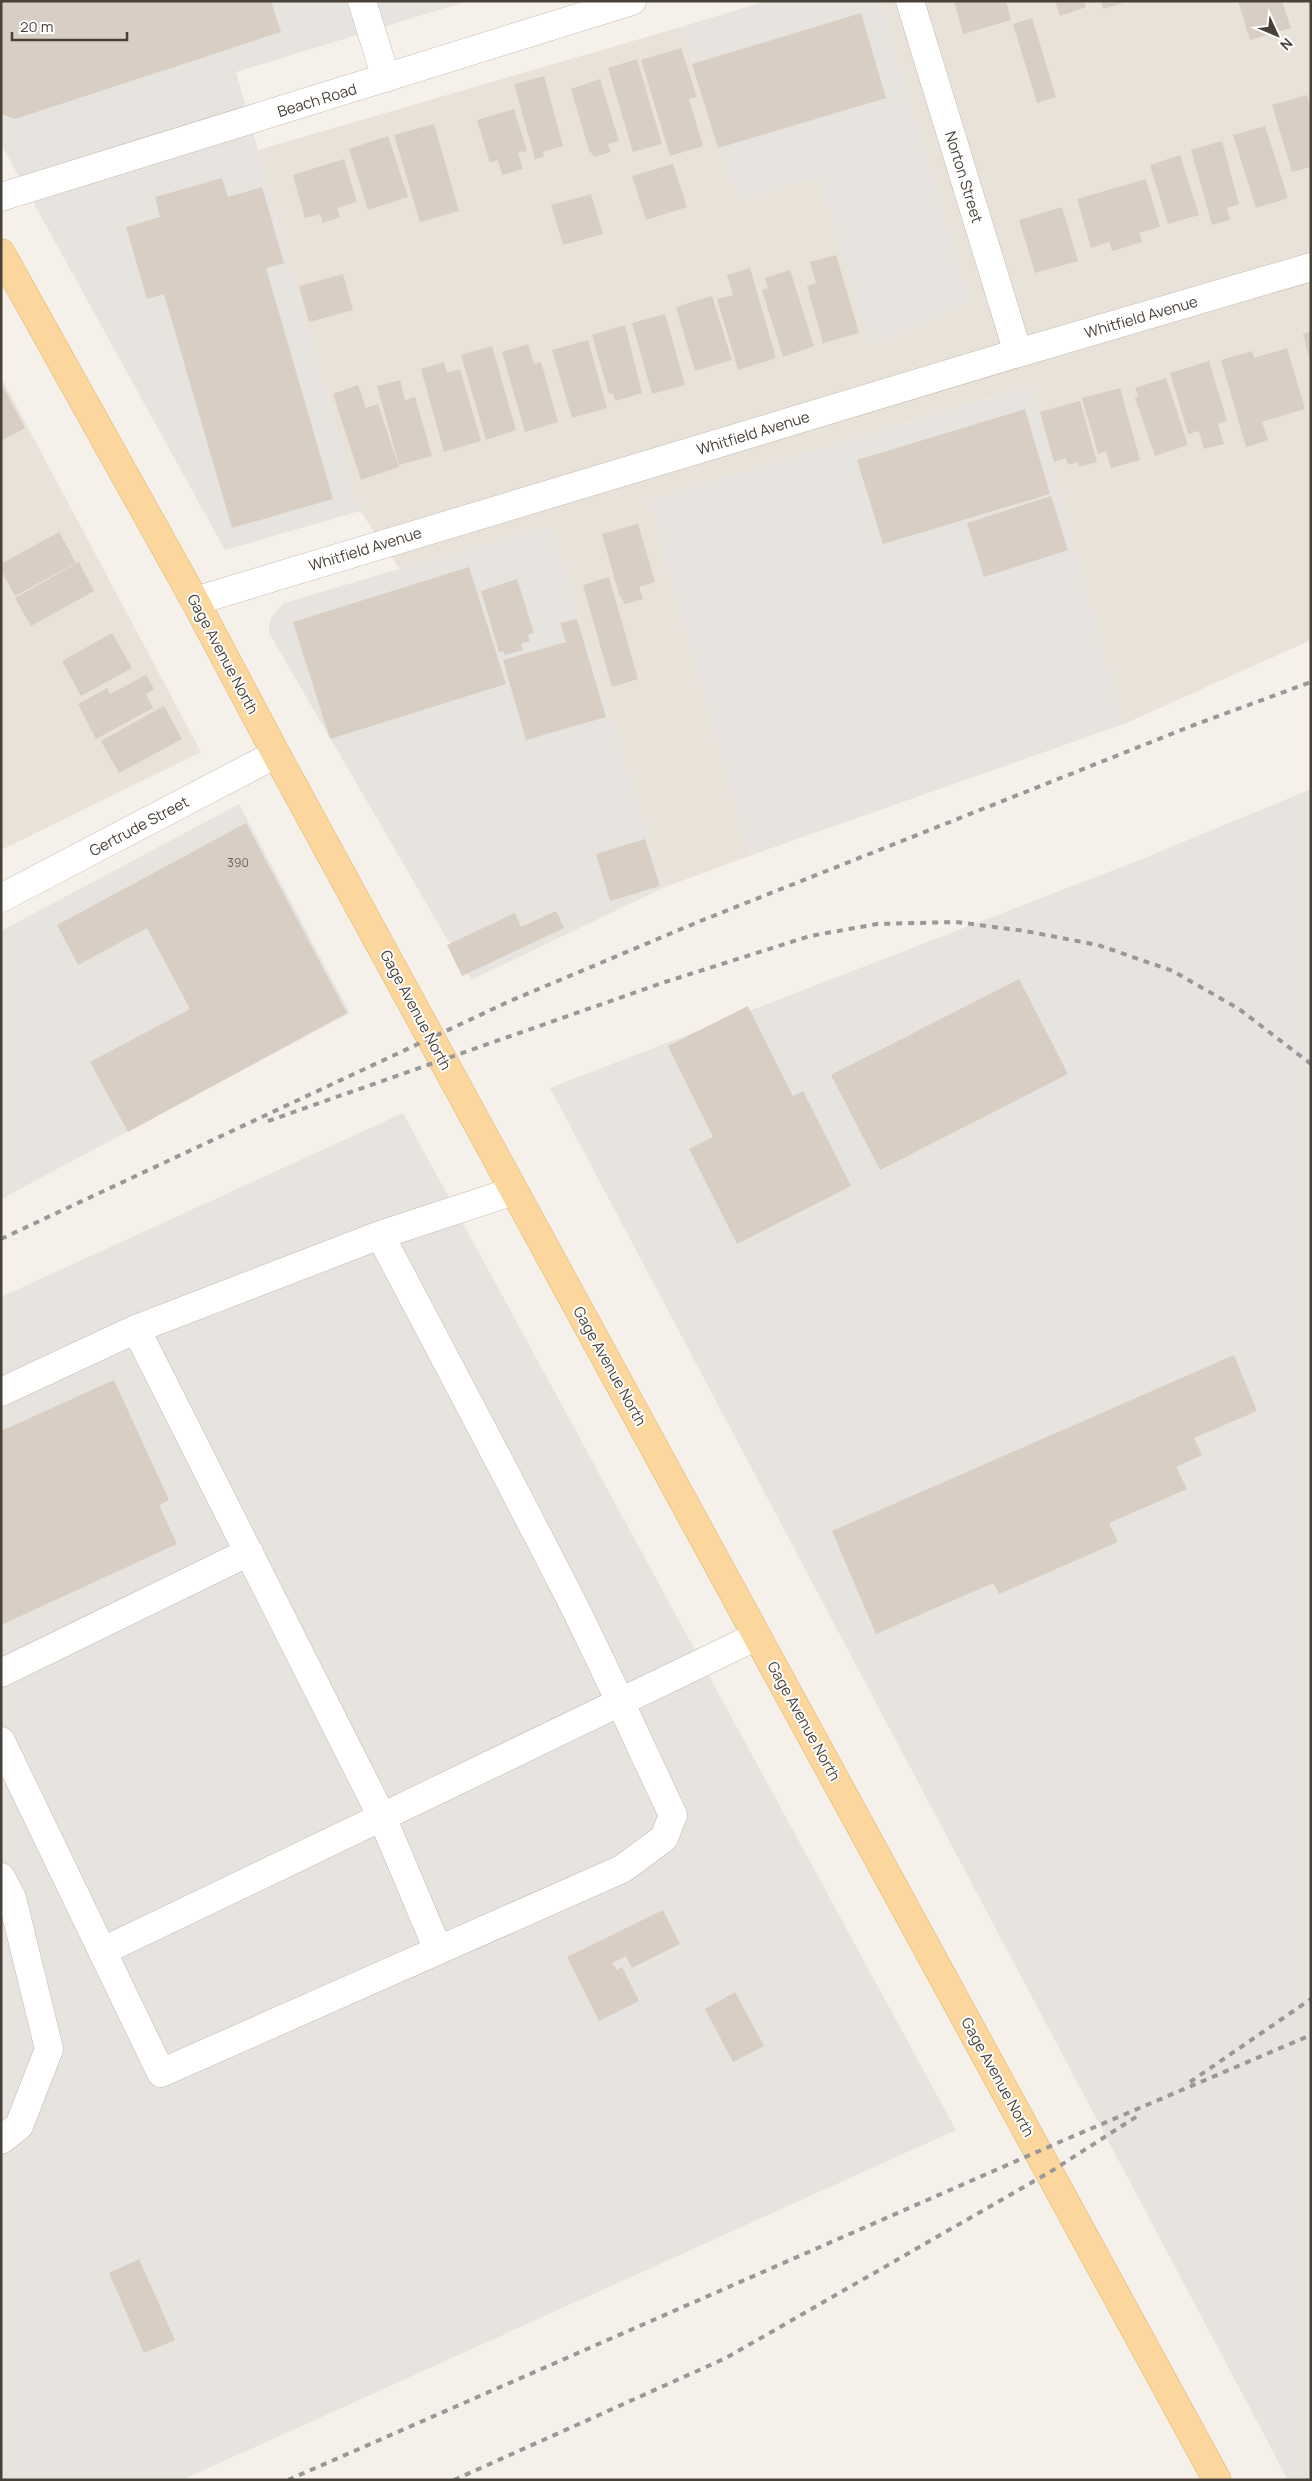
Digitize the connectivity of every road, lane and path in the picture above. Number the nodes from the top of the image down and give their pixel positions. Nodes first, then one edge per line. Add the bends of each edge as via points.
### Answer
1 (362, 1) edge
2 (632, 1) edge
3 (910, 1) edge
4 (386, 78) junction
5 (1, 198) edge
6 (1, 253) edge
7 (1311, 267) edge
8 (1018, 353) junction
9 (196, 601) junction
10 (276, 754) junction
11 (1, 898) edge
12 (514, 1190) junction
13 (380, 1234) junction
14 (136, 1329) junction
15 (1, 1392) edge
16 (249, 1552) junction
17 (757, 1636) junction
18 (1, 1673) edge
19 (620, 1702) junction
20 (1, 1741) edge
21 (382, 1817) junction
22 (1, 1877) edge
23 (438, 1950) junction
24 (102, 1951) junction
25 (1, 2140) edge
26 (1217, 2480) edge

1 - 4 street
2 - 4 street, Beach Road
3 - 8 street, Norton Street
4 - 5 street, Beach Road
6 - 9 main road, Gage Avenue North
7 - 8 street, Whitfield Avenue
8 - 9 street, Whitfield Avenue
9 - 10 main road, Gage Avenue North
10 - 11 street, Gertrude Street
10 - 12 main road, Gage Avenue North
12 - 13 street
12 - 17 main road, Gage Avenue North
13 - 14 street
13 - 19 street
14 - 15 street
14 - 16 street
16 - 18 street
16 - 21 street
17 - 19 street
17 - 26 main road, Gage Avenue North
19 - 21 street
19 - 23 street via 673,1815 664,1838 622,1869
20 - 24 street
21 - 23 street
21 - 24 street
22 - 25 street via 12,1898 49,2049 19,2126
23 - 24 street via 161,2073

